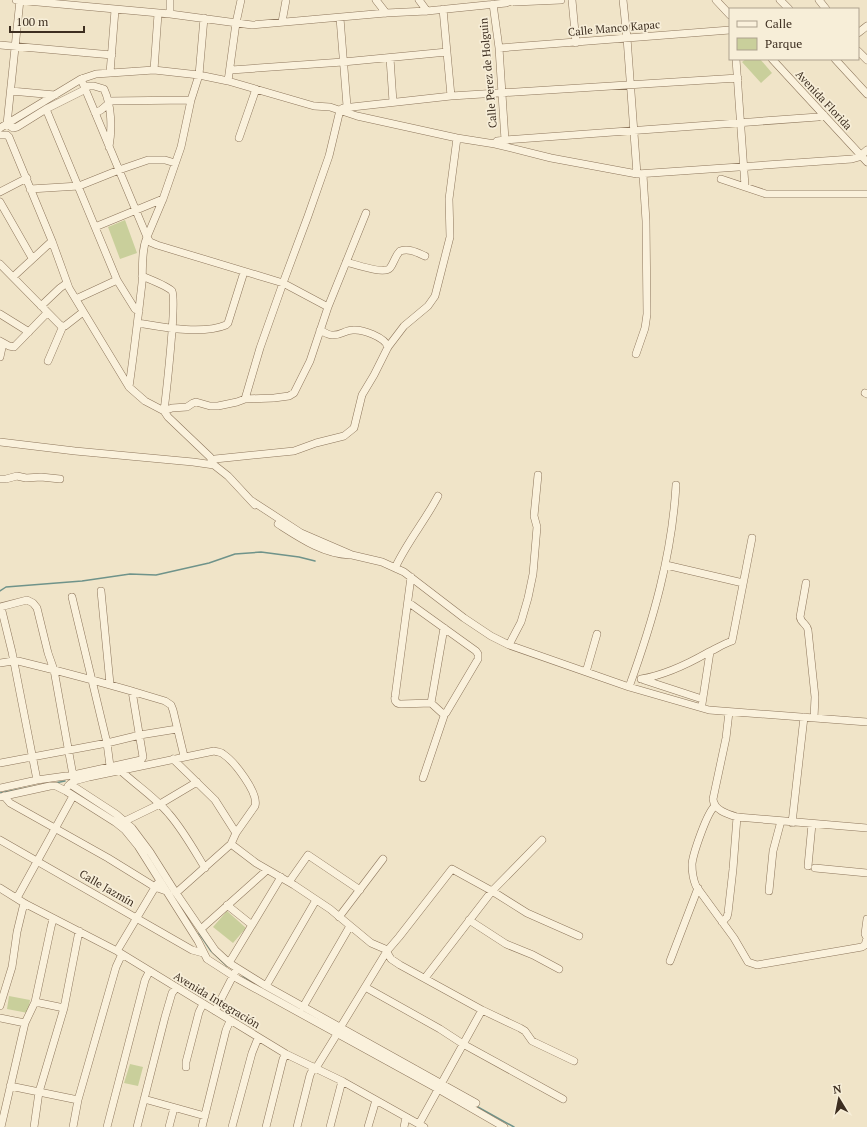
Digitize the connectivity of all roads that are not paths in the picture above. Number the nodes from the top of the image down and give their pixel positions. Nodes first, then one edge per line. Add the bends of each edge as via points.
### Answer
1 (16, 0) edge
2 (20, 0) edge
3 (103, 0) edge
4 (170, 0) edge
5 (241, 0) edge
6 (286, 0) edge
7 (376, 0) edge
8 (419, 0) edge
9 (513, 0) edge
10 (561, 0) edge
11 (572, 0) edge
12 (623, 0) edge
13 (716, 0) edge
14 (780, 0) edge
15 (819, 0) edge
16 (468, 3) edge
17 (493, 4) junction
18 (103, 8) junction
19 (788, 8) edge
20 (825, 8) edge
21 (443, 9) junction
22 (115, 10) junction
23 (426, 11) junction
24 (386, 13) junction
25 (158, 14) junction
26 (170, 14) junction
27 (729, 14) edge
28 (204, 18) junction
29 (340, 18) junction
30 (282, 22) junction
31 (236, 23) junction
32 (867, 26) edge
33 (729, 30) edge
34 (859, 32) edge
35 (628, 38) junction
36 (576, 43) junction
37 (0, 45) edge
38 (14, 46) junction
39 (499, 48) junction
40 (859, 51) edge
41 (447, 52) junction
42 (112, 55) junction
43 (390, 58) junction
44 (736, 60) edge
45 (773, 60) edge
46 (836, 60) edge
47 (867, 60) edge
48 (343, 62) junction
49 (154, 70) junction
50 (231, 70) junction
51 (110, 73) junction
52 (199, 75) junction
53 (738, 78) junction
54 (228, 81) junction
55 (630, 84) junction
56 (83, 85) junction
57 (256, 89) junction
58 (11, 91) junction
59 (502, 94) junction
60 (867, 94) edge
61 (55, 95) junction
62 (451, 96) junction
63 (191, 100) junction
64 (108, 102) junction
65 (393, 102) junction
66 (347, 106) junction
67 (46, 109) junction
68 (340, 110) junction
69 (95, 113) junction
70 (824, 115) junction
71 (741, 123) junction
72 (7, 124) junction
73 (0, 128) edge
74 (634, 130) junction
75 (0, 135) edge
76 (239, 138) dead end
77 (457, 138) junction
78 (505, 140) junction
79 (495, 144) junction
80 (110, 148) junction
81 (867, 150) edge
82 (861, 155) junction
83 (175, 162) junction
84 (867, 162) edge
85 (745, 166) junction
86 (118, 170) junction
87 (640, 174) junction
88 (27, 178) junction
89 (721, 179) dead end
90 (79, 186) junction
91 (745, 186) junction
92 (30, 189) junction
93 (0, 192) edge
94 (867, 194) edge
95 (163, 199) junction
96 (0, 202) edge
97 (135, 212) junction
98 (366, 213) dead end
99 (95, 227) junction
100 (146, 237) junction
101 (52, 241) junction
102 (425, 256) dead end
103 (32, 258) junction
104 (346, 262) junction
105 (0, 264) edge
106 (244, 272) junction
107 (142, 276) junction
108 (13, 277) junction
109 (117, 280) junction
110 (67, 283) junction
111 (283, 283) junction
112 (76, 299) junction
113 (41, 306) junction
114 (328, 307) junction
115 (139, 311) junction
116 (83, 312) junction
117 (0, 314) edge
118 (47, 314) junction
119 (138, 323) junction
120 (63, 326) junction
121 (172, 328) junction
122 (320, 330) junction
123 (29, 332) junction
124 (2, 342) edge
125 (388, 347) junction
126 (636, 354) dead end
127 (0, 357) edge
128 (48, 361) dead end
129 (129, 387) junction
130 (245, 399) junction
131 (164, 411) junction
132 (0, 442) edge
133 (213, 463) junction
134 (538, 475) dead end
135 (0, 479) edge
136 (60, 479) dead end
137 (676, 486) dead end
138 (438, 496) dead end
139 (752, 538) dead end
140 (666, 565) junction
141 (395, 568) junction
142 (411, 578) junction
143 (743, 583) junction
144 (806, 584) dead end
145 (101, 591) dead end
146 (72, 598) dead end
147 (408, 603) junction
148 (0, 607) edge
149 (444, 628) junction
150 (597, 634) dead end
151 (510, 645) junction
152 (710, 652) junction
153 (13, 660) junction
154 (0, 663) edge
155 (54, 670) junction
156 (586, 672) junction
157 (632, 677) junction
158 (91, 680) junction
159 (641, 680) junction
160 (110, 684) junction
161 (629, 687) junction
162 (132, 691) junction
163 (702, 700) junction
164 (431, 703) junction
165 (701, 708) junction
166 (729, 712) junction
167 (445, 713) junction
168 (804, 717) junction
169 (814, 718) junction
170 (867, 722) edge
171 (177, 729) junction
172 (140, 735) junction
173 (107, 743) junction
174 (68, 750) junction
175 (184, 756) junction
176 (32, 757) junction
177 (173, 759) junction
178 (0, 763) edge
179 (110, 766) junction
180 (120, 770) junction
181 (423, 778) dead end
182 (37, 780) junction
183 (73, 780) junction
184 (197, 782) junction
185 (0, 788) edge
186 (63, 790) junction
187 (2, 796) edge
188 (73, 796) junction
189 (160, 804) junction
190 (715, 806) junction
191 (737, 817) junction
192 (125, 821) junction
193 (781, 821) junction
194 (792, 822) junction
195 (812, 824) junction
196 (867, 828) edge
197 (56, 829) junction
198 (236, 833) junction
199 (0, 840) edge
200 (542, 840) dead end
201 (231, 844) junction
202 (384, 858) dead end
203 (37, 861) junction
204 (205, 868) junction
205 (267, 870) junction
206 (867, 873) edge
207 (280, 877) junction
208 (159, 880) junction
209 (289, 882) junction
210 (155, 887) junction
211 (0, 888) edge
212 (698, 888) junction
213 (360, 890) junction
214 (165, 891) junction
215 (175, 891) junction
216 (492, 891) junction
217 (769, 891) dead end
218 (17, 898) junction
219 (316, 900) junction
220 (24, 903) junction
221 (227, 905) junction
222 (339, 917) junction
223 (137, 918) junction
224 (54, 919) junction
225 (867, 919) edge
226 (469, 920) junction
227 (722, 922) junction
228 (252, 924) junction
229 (350, 926) junction
230 (201, 929) junction
231 (79, 931) junction
232 (579, 936) dead end
233 (867, 938) edge
234 (387, 951) junction
235 (119, 953) junction
236 (203, 953) junction
237 (670, 961) dead end
238 (229, 963) junction
239 (237, 968) junction
240 (559, 969) dead end
241 (149, 972) junction
242 (232, 975) junction
243 (425, 978) junction
244 (266, 986) junction
245 (364, 987) junction
246 (176, 988) junction
247 (35, 1002) junction
248 (203, 1004) junction
249 (0, 1006) edge
250 (303, 1007) junction
251 (64, 1008) junction
252 (482, 1010) junction
253 (215, 1011) junction
254 (0, 1018) edge
255 (230, 1021) junction
256 (24, 1023) junction
257 (339, 1031) junction
258 (258, 1038) junction
259 (463, 1044) junction
260 (286, 1054) junction
261 (574, 1061) dead end
262 (186, 1067) dead end
263 (315, 1068) junction
264 (342, 1081) junction
265 (10, 1086) junction
266 (440, 1086) junction
267 (39, 1092) junction
268 (144, 1099) junction
269 (563, 1099) dead end
270 (78, 1100) junction
271 (376, 1100) junction
272 (476, 1103) dead end
273 (174, 1108) junction
274 (205, 1116) junction
275 (406, 1118) junction
276 (421, 1126) edge
277 (1, 1127) edge
278 (34, 1127) edge
279 (73, 1127) edge
280 (107, 1127) edge
281 (137, 1127) edge
282 (169, 1127) edge
283 (202, 1127) edge
284 (232, 1127) edge
285 (266, 1127) edge
286 (297, 1127) edge
287 (330, 1127) edge
288 (368, 1127) edge
289 (404, 1127) edge
290 (504, 1127) edge

1 - 2 street
2 - 18 street
2 - 38 street
3 - 18 street
4 - 26 street
5 - 31 street
6 - 30 street
7 - 24 street
8 - 23 street
9 - 10 street
9 - 17 street
11 - 36 street
12 - 35 street
13 - 27 street
14 - 19 street
15 - 20 street
16 - 17 street
16 - 21 street
17 - 39 street, Calle Perez de Holguin
18 - 22 street
21 - 23 street
21 - 41 street
22 - 25 street
22 - 42 street
23 - 24 street
24 - 29 street
25 - 26 street
25 - 49 street
26 - 28 street
28 - 31 street
28 - 52 street
29 - 30 street
29 - 48 street
30 - 31 street via 252,25
31 - 50 street
32 - 34 street
33 - 35 street, Calle Manco Kapac
35 - 36 street, Calle Manco Kapac
35 - 55 street
36 - 39 street, Calle Manco Kapac
37 - 38 street
38 - 42 street
38 - 58 street
39 - 59 street, Calle Perez de Holguin
40 - 47 street
41 - 43 street
41 - 62 street
42 - 51 street
43 - 48 street
43 - 65 street
44 - 53 street
45 - 70 street, Avenida Florida
46 - 60 street
48 - 50 street
48 - 66 street
49 - 51 street
49 - 52 street
50 - 54 street
51 - 56 street via 96,74
52 - 54 street
52 - 63 street
53 - 55 street
53 - 71 street
54 - 57 street
55 - 59 street
55 - 74 street
56 - 61 street
56 - 64 street via 104,89
56 - 67 street
56 - 69 street
57 - 68 street via 314,106
57 - 76 street
58 - 61 street
58 - 72 street
59 - 62 street
59 - 78 street, Calle Perez de Holguin
61 - 72 street
62 - 65 street
63 - 64 street
63 - 83 street via 181,147
64 - 69 street
64 - 80 street
65 - 66 street
66 - 68 street
67 - 72 street via 17,127 13,128
67 - 90 street
68 - 77 street
68 - 111 street via 329,156
69 - 80 street
70 - 71 street
70 - 82 street, Avenida Florida
71 - 74 street
71 - 85 street
72 - 73 street
74 - 78 street
74 - 87 street
75 - 88 street via 8,135
77 - 79 street
77 - 125 street via 449,199 450,237 436,296 404,326
78 - 79 street via 497,141
79 - 87 street via 551,158
80 - 86 street
81 - 82 street
82 - 84 street, Avenida Florida
82 - 85 street via 832,161
83 - 86 street via 148,160
83 - 95 street
85 - 87 street
85 - 91 street
86 - 90 street
86 - 97 street
87 - 126 street via 646,221 647,314
88 - 92 street
88 - 93 street
89 - 91 street
90 - 92 street
90 - 99 street
91 - 94 street via 766,194
92 - 101 street
95 - 97 street
95 - 100 street
96 - 103 street
97 - 99 street
97 - 100 street
98 - 104 street
99 - 109 street
100 - 106 street via 157,245
100 - 107 street
101 - 103 street
101 - 110 street
102 - 104 street via 413,251 400,251 391,268 380,271
103 - 108 street
104 - 114 street
105 - 108 street
106 - 111 street
106 - 121 street via 226,325 197,330
107 - 115 street
107 - 121 street via 173,293
108 - 113 street
109 - 112 street
109 - 115 street via 135,310
110 - 112 street
110 - 113 street
111 - 114 street
111 - 130 street
112 - 116 street
113 - 118 street
114 - 122 street
115 - 119 street
116 - 120 street
116 - 129 street
117 - 123 street
118 - 120 street
118 - 123 street
119 - 121 street
119 - 129 street
120 - 128 street
121 - 131 street
122 - 125 street via 330,335 339,335 355,329 381,338 387,342
122 - 130 street via 310,361 294,393 274,398
123 - 124 street via 14,347
124 - 127 street
125 - 133 street via 362,395 354,428 348,433 294,451 215,459
129 - 131 street via 145,401
130 - 131 street via 218,406 196,402 187,407
131 - 133 street
132 - 133 street
133 - 141 street via 252,501 301,533 352,555
134 - 151 street via 532,574 521,622
135 - 136 street via 17,476
137 - 140 street
138 - 141 street via 403,550
139 - 143 street
140 - 143 street
140 - 157 street via 655,609
141 - 142 street
142 - 147 street
142 - 151 street via 464,618
143 - 152 street via 732,641
144 - 169 street via 800,617 808,630 815,697
145 - 160 street
146 - 158 street
147 - 149 street
147 - 164 street via 395,701 401,704
148 - 153 street
148 - 155 street via 27,600 33,603 37,608
149 - 164 street
149 - 167 street via 476,651 478,656 448,712
150 - 156 street
151 - 156 street
152 - 159 street via 677,669
152 - 163 street
153 - 154 street
153 - 155 street
153 - 176 street
155 - 158 street
155 - 174 street
156 - 161 street
157 - 159 street
157 - 161 street
158 - 160 street
158 - 173 street
159 - 163 street
160 - 162 street
161 - 165 street
162 - 171 street via 171,705
162 - 172 street
163 - 165 street
164 - 167 street
165 - 166 street
166 - 168 street
166 - 190 street via 713,799
167 - 181 street
168 - 169 street
168 - 194 street
169 - 170 street
171 - 172 street
171 - 175 street
172 - 173 street
172 - 179 street via 143,757 141,760
173 - 174 street
173 - 179 street
174 - 176 street
174 - 183 street
175 - 177 street
175 - 198 street via 214,751 222,753 239,770 255,796 256,803
176 - 178 street
176 - 182 street
177 - 180 street
177 - 184 street
179 - 183 street
180 - 183 street
180 - 189 street
182 - 183 street
182 - 185 street
183 - 186 street
183 - 192 street
184 - 189 street
184 - 198 street via 215,800
186 - 187 street via 50,786
186 - 188 street
187 - 197 street
188 - 197 street
188 - 208 street via 125,830
189 - 192 street
189 - 204 street via 181,830
190 - 191 street
190 - 212 street via 710,812 693,860 693,876
191 - 193 street
191 - 227 street via 728,914
192 - 215 street via 141,839
193 - 194 street
193 - 217 street via 773,851
194 - 195 street
195 - 196 street
195 - 206 street via 811,867
197 - 203 street
197 - 210 street
198 - 201 street
199 - 203 street, Calle Jazmín
200 - 216 street
201 - 204 street
201 - 205 street
202 - 213 street
203 - 218 street
203 - 223 street, Calle Jazmín
204 - 215 street
205 - 207 street
205 - 221 street
207 - 209 street
207 - 228 street
208 - 210 street
208 - 214 street
209 - 213 street via 308,855
209 - 219 street
210 - 214 street
210 - 223 street
211 - 218 street, Avenida Integración
212 - 227 street
212 - 237 street
213 - 222 street
214 - 215 street
214 - 236 street via 198,941
215 - 230 street
216 - 226 street
216 - 232 street via 528,913
216 - 234 street via 452,869
218 - 220 street, Avenida Integración
219 - 222 street
219 - 244 street
220 - 224 street, Avenida Integración
220 - 249 street via 12,967
221 - 228 street
221 - 230 street
222 - 229 street
223 - 235 street
223 - 236 street, Calle Jazmín via 192,950
224 - 231 street, Avenida Integración
224 - 247 street via 50,927
225 - 233 street
226 - 240 street via 506,944
226 - 243 street
227 - 233 street via 748,962 755,965 862,947
228 - 238 street
229 - 234 street via 371,943
229 - 250 street
230 - 238 street via 215,950
231 - 235 street, Avenida Integración
231 - 251 street
234 - 243 street via 391,959
234 - 245 street
235 - 241 street, Avenida Integración
235 - 270 street
236 - 242 street via 207,959
238 - 239 street
239 - 242 street
239 - 244 street
241 - 246 street, Avenida Integración
241 - 280 street
242 - 253 street
242 - 257 street
243 - 252 street
244 - 250 street
245 - 257 street
245 - 259 street
246 - 248 street, Avenida Integración
246 - 268 street via 171,997
247 - 251 street
247 - 256 street
248 - 253 street, Avenida Integración
248 - 262 street
250 - 257 street
251 - 267 street
252 - 259 street
252 - 261 street via 525,1030 532,1041
253 - 255 street, Avenida Integración
254 - 256 street
255 - 258 street, Avenida Integración
255 - 274 street
256 - 265 street
257 - 263 street
257 - 266 street
258 - 260 street, Avenida Integración
258 - 284 street
259 - 266 street
259 - 269 street
260 - 263 street, Avenida Integración
260 - 285 street
263 - 264 street, Avenida Integración
263 - 286 street via 310,1075
264 - 271 street, Avenida Integración
264 - 287 street
265 - 267 street
265 - 277 street
266 - 272 street
266 - 276 street
266 - 290 street
267 - 270 street
267 - 278 street
268 - 273 street
268 - 281 street
270 - 279 street
271 - 275 street, Avenida Integración
271 - 288 street
273 - 274 street
273 - 282 street
274 - 283 street
275 - 276 street, Avenida Integración
275 - 289 street

